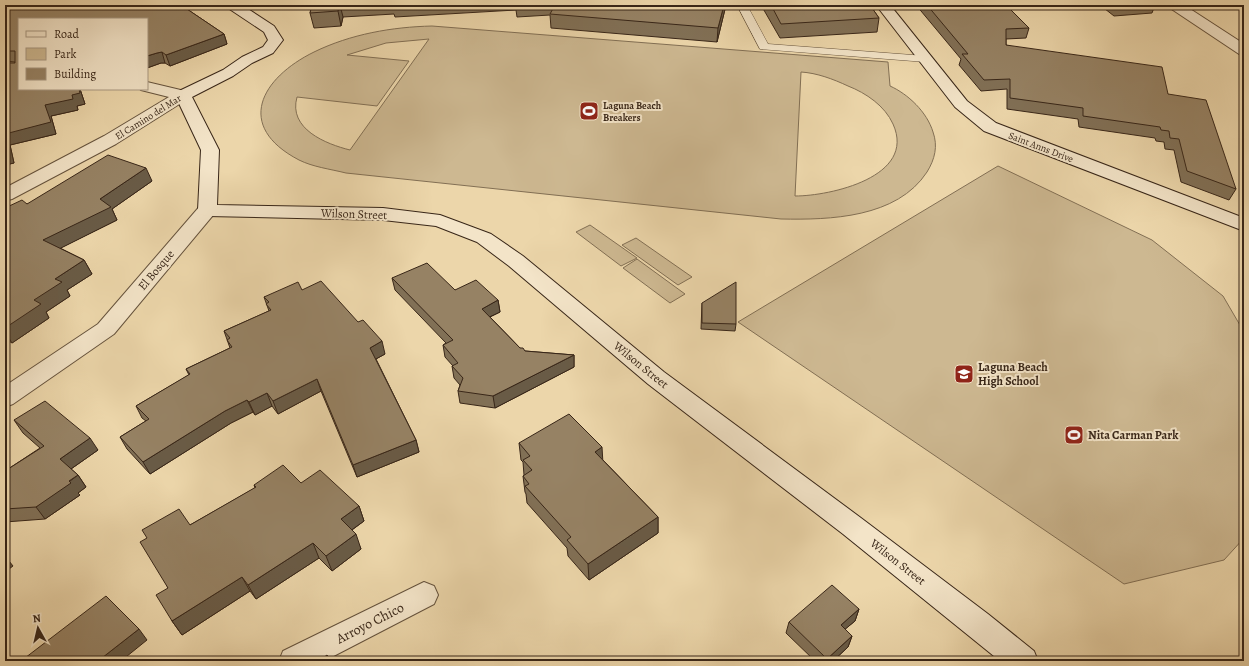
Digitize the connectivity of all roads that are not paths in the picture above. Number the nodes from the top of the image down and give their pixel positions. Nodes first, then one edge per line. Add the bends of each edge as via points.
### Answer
1 (233, 5) edge
2 (742, 5) edge
3 (883, 5) edge
4 (1175, 5) edge
5 (1244, 51) edge
6 (926, 59) junction
7 (148, 87) edge
8 (183, 95) junction
9 (5, 195) edge
10 (207, 210) junction
11 (1244, 225) edge
12 (5, 398) edge
13 (424, 595) dead end
14 (294, 661) edge
15 (1023, 661) edge

1 - 8 street, El Camino del Mar via 269,29 276,40 268,50
2 - 6 lane via 764,47
3 - 6 street, Saint Anns Drive
4 - 5 street
6 - 11 street, Saint Anns Drive via 961,104 990,127
7 - 8 street
8 - 9 street, El Camino del Mar via 110,140
8 - 10 street via 210,150
10 - 12 street, El Bosque via 106,329
10 - 15 street, Wilson Street via 383,214 440,221 484,238 516,261 656,378 852,526
13 - 14 street, Arroyo Chico

